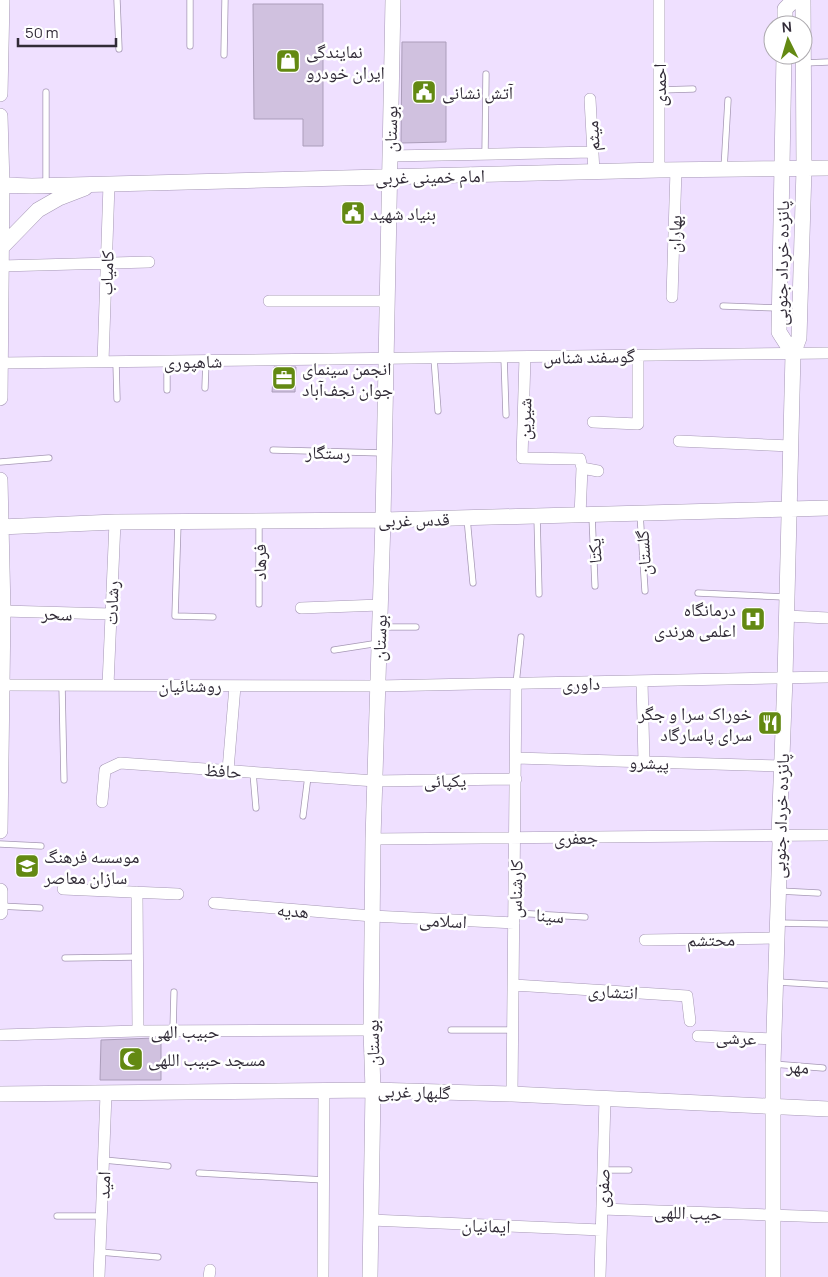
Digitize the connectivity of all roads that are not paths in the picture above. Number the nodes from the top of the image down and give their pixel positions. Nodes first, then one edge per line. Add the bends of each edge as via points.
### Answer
1 (2, 0) edge
2 (117, 0) edge
3 (190, 0) edge
4 (225, 0) edge
5 (393, 0) edge
6 (659, 0) edge
7 (794, 0) edge
8 (803, 0) edge
9 (785, 15) edge
10 (803, 15) edge
11 (190, 46) dead end
12 (119, 49) dead end
13 (224, 55) dead end
14 (828, 62) edge
15 (813, 63) edge
16 (784, 65) edge
17 (804, 65) edge
18 (486, 74) dead end
19 (693, 89) dead end
20 (659, 90) junction
21 (46, 92) dead end
22 (0, 94) edge
23 (590, 100) dead end
24 (728, 100) dead end
25 (0, 116) edge
26 (593, 152) junction
27 (485, 154) junction
28 (389, 156) junction
29 (828, 168) edge
30 (724, 169) junction
31 (783, 169) junction
32 (804, 169) junction
33 (659, 170) junction
34 (676, 170) junction
35 (594, 172) junction
36 (389, 177) junction
37 (103, 184) junction
38 (1, 185) edge
39 (39, 185) junction
40 (2, 247) junction
41 (149, 262) dead end
42 (106, 264) junction
43 (1, 266) junction
44 (1, 287) edge
45 (672, 297) dead end
46 (269, 301) dead end
47 (386, 301) junction
48 (723, 306) dead end
49 (779, 308) junction
50 (828, 353) edge
51 (793, 354) junction
52 (638, 356) junction
53 (504, 357) junction
54 (525, 357) junction
55 (385, 358) junction
56 (434, 358) junction
57 (206, 360) junction
58 (168, 361) junction
59 (103, 362) junction
60 (116, 362) junction
61 (0, 363) edge
62 (205, 388) dead end
63 (167, 390) dead end
64 (0, 398) edge
65 (117, 399) dead end
66 (438, 411) dead end
67 (506, 415) dead end
68 (593, 422) dead end
69 (679, 441) dead end
70 (791, 446) junction
71 (273, 450) dead end
72 (384, 453) junction
73 (49, 458) dead end
74 (0, 462) edge
75 (582, 468) junction
76 (598, 471) dead end
77 (0, 480) edge
78 (790, 508) junction
79 (828, 508) edge
80 (640, 514) junction
81 (586, 515) junction
82 (537, 516) junction
83 (467, 518) junction
84 (383, 520) junction
85 (178, 521) junction
86 (260, 521) junction
87 (115, 522) junction
88 (1, 527) edge
89 (473, 583) dead end
90 (595, 586) dead end
91 (645, 591) dead end
92 (698, 593) dead end
93 (539, 594) dead end
94 (787, 597) junction
95 (259, 604) dead end
96 (380, 606) junction
97 (301, 608) dead end
98 (4, 611) junction
99 (111, 614) junction
100 (787, 616) junction
101 (213, 617) dead end
102 (828, 618) edge
103 (379, 627) junction
104 (416, 628) dead end
105 (520, 637) dead end
106 (379, 643) junction
107 (334, 650) dead end
108 (828, 677) edge
109 (785, 678) junction
110 (642, 681) junction
111 (516, 684) junction
112 (3, 685) junction
113 (62, 685) junction
114 (108, 685) junction
115 (235, 686) junction
116 (378, 686) junction
117 (516, 758) junction
118 (644, 762) junction
119 (782, 766) junction
120 (228, 770) junction
121 (253, 772) junction
122 (308, 776) junction
123 (516, 779) junction
124 (64, 780) dead end
125 (375, 780) junction
126 (102, 802) dead end
127 (256, 808) dead end
128 (303, 816) dead end
129 (0, 831) edge
130 (828, 834) edge
131 (779, 835) junction
132 (515, 838) junction
133 (373, 840) junction
134 (0, 844) edge
135 (40, 846) dead end
136 (63, 889) dead end
137 (0, 891) edge
138 (778, 891) junction
139 (137, 892) junction
140 (818, 893) dead end
141 (178, 894) dead end
142 (214, 904) dead end
143 (0, 906) edge
144 (40, 908) dead end
145 (0, 912) edge
146 (372, 916) junction
147 (585, 917) dead end
148 (514, 918) junction
149 (828, 924) edge
150 (777, 930) junction
151 (645, 940) dead end
152 (137, 957) junction
153 (65, 958) dead end
154 (775, 982) junction
155 (514, 985) junction
156 (828, 985) edge
157 (174, 992) dead end
158 (690, 1021) dead end
159 (371, 1030) junction
160 (450, 1030) dead end
161 (513, 1030) junction
162 (138, 1031) junction
163 (172, 1031) junction
164 (0, 1035) edge
165 (698, 1036) dead end
166 (774, 1039) junction
167 (773, 1064) junction
168 (824, 1068) dead end
169 (373, 1090) junction
170 (324, 1091) junction
171 (0, 1094) edge
172 (106, 1094) junction
173 (512, 1094) junction
174 (605, 1099) junction
175 (773, 1108) junction
176 (828, 1109) edge
177 (104, 1160) junction
178 (168, 1166) dead end
179 (603, 1170) junction
180 (629, 1170) dead end
181 (199, 1173) dead end
182 (324, 1180) junction
183 (602, 1209) junction
184 (774, 1215) junction
185 (58, 1216) dead end
186 (102, 1216) junction
187 (828, 1217) edge
188 (371, 1220) junction
189 (601, 1230) junction
190 (100, 1252) junction
191 (158, 1256) dead end
192 (99, 1277) edge
193 (323, 1277) edge
194 (370, 1277) edge
195 (600, 1277) edge
196 (773, 1277) edge

1 - 22 street
2 - 12 lane
3 - 11 lane
4 - 13 lane
5 - 28 street, بوستان
6 - 20 street, احمدی
7 - 9 street via 785,9
8 - 10 street, پانزده خرداد جنوبی
14 - 15 lane
16 - 31 street, پانزده خرداد جنوبی
17 - 32 street, پانزده خرداد جنوبی
18 - 27 lane
19 - 20 lane
20 - 33 street, احمدی
21 - 39 lane
23 - 26 street, میثم
24 - 30 lane
25 - 38 street
26 - 27 street
26 - 35 street, میثم
27 - 28 street
28 - 36 street, بوستان
29 - 32 street, امام خمینی غربی
30 - 31 street, امام خمینی غربی
30 - 34 street, امام خمینی غربی
31 - 32 street, امام خمینی غربی
31 - 49 street, پانزده خرداد جنوبی
32 - 51 street, پانزده خرداد جنوبی via 799,338
33 - 34 street, امام خمینی غربی
33 - 35 street, امام خمینی غربی
34 - 45 street, بهاران
35 - 36 street, امام خمینی غربی
36 - 37 street, امام خمینی غربی
36 - 47 street, بوستان
37 - 39 street, امام خمینی غربی
37 - 40 street via 60,198 38,210
37 - 42 street, کامیاب
38 - 39 street, امام خمینی غربی
38 - 40 street
40 - 43 street
41 - 42 street
42 - 43 street
42 - 59 street, کامیاب
43 - 44 street
44 - 61 street
46 - 47 street
47 - 55 street, بوستان
48 - 49 lane
49 - 51 street, پانزده خرداد جنوبی via 779,332
50 - 51 street, گوسفند شناس
51 - 52 street, گوسفند شناس
51 - 70 street, پانزده خرداد جنوبی
52 - 54 street, گوسفند شناس
52 - 68 street via 638,424
53 - 54 street, گوسفند شناس
53 - 56 street, گوسفند شناس
53 - 67 lane
54 - 75 street, شیرین via 522,458 580,459
55 - 56 street, گوسفند شناس
55 - 57 street, شاهپوری
55 - 72 street, بوستان
56 - 66 lane
57 - 58 street, شاهپوری
57 - 62 lane
58 - 60 street, شاهپوری
58 - 63 lane
59 - 60 street, شاهپوری
59 - 61 street, شاهپوری
60 - 65 lane
61 - 64 street
69 - 70 street
70 - 78 street, پانزده خرداد جنوبی
71 - 72 lane, رستگار
72 - 84 street, بوستان
73 - 74 lane
75 - 76 street, شیرین
75 - 81 street
77 - 88 street
78 - 79 street, قدس غربی
78 - 80 street, قدس غربی
78 - 94 street, پانزده خرداد جنوبی
80 - 81 street, قدس غربی
80 - 91 lane, گلستان
81 - 82 street, قدس غربی
81 - 90 lane, یکتا
82 - 83 street, قدس غربی
82 - 93 lane
83 - 84 street, قدس غربی
83 - 89 lane
84 - 86 street, قدس غربی
84 - 96 street, بوستان
85 - 86 street, قدس غربی
85 - 87 street, قدس غربی
85 - 101 lane via 176,616
86 - 95 lane, فرهاد
87 - 88 street, قدس غربی
87 - 99 street, رشادت
88 - 98 street
92 - 94 lane
94 - 100 street, پانزده خرداد جنوبی
96 - 97 street
96 - 103 street, بوستان
98 - 99 street, سحر
98 - 112 street
99 - 114 street, رشادت
100 - 102 street
100 - 109 street, پانزده خرداد جنوبی
103 - 104 lane
103 - 106 street, بوستان
105 - 111 lane
106 - 107 lane
106 - 116 street, بوستان
108 - 109 street, داوری
109 - 110 street, داوری
109 - 119 street, پانزده خرداد جنوبی
110 - 111 street, داوری
110 - 118 street
111 - 116 street, داوری
111 - 117 street, کارشناس
112 - 113 street, روشنائیان
112 - 129 street
113 - 114 street, روشنائیان
113 - 124 lane
114 - 115 street, روشنائیان
115 - 116 street, روشنائیان
115 - 120 street
116 - 125 street, بوستان
117 - 118 street, پیشرو
117 - 123 street, کارشناس
118 - 119 street, پیشرو
119 - 131 street, پانزده خرداد جنوبی
120 - 121 street, حافظ
120 - 126 street, حافظ via 120,763 105,770
121 - 122 street, حافظ
121 - 127 lane
122 - 125 street, حافظ
122 - 128 lane
123 - 125 street, یکپائی
123 - 132 street, کارشناس
125 - 133 street, بوستان
130 - 131 street, جعفری
131 - 132 street, جعفری
131 - 138 street, پانزده خرداد جنوبی
132 - 133 street, جعفری
132 - 148 street, کارشناس
133 - 146 street, بوستان
134 - 135 lane
136 - 139 street
137 - 143 street
138 - 140 lane
138 - 150 street, پانزده خرداد جنوبی
139 - 141 street
139 - 152 street
142 - 146 street, هدیه
143 - 144 lane
143 - 145 street
146 - 148 street, اسلامی
146 - 159 street, بوستان
147 - 148 lane, سینا
148 - 155 street, کارشناس
149 - 150 lane
150 - 151 street, محتشم
150 - 154 street, پانزده خرداد جنوبی
152 - 153 lane
152 - 162 street
154 - 156 lane
154 - 166 street, پانزده خرداد جنوبی
155 - 158 street, انتشاری via 687,996
155 - 161 street, کارشناس
157 - 163 lane
159 - 163 street, حبیب الهی
159 - 169 street, بوستان
160 - 161 lane
161 - 173 street, کارشناس
162 - 163 street, حبیب الهی
162 - 164 street, حبیب الهی
165 - 166 street, عرشی
166 - 167 street, پانزده خرداد جنوبی
167 - 168 lane, مهر
167 - 175 street, پانزده خرداد جنوبی
169 - 170 street, گلبهار غربی
169 - 173 street, گلبهار غربی
169 - 188 street, بوستان
170 - 172 street, گلبهار غربی
170 - 182 street
171 - 172 street, گلبهار غربی
172 - 177 street, امید
173 - 174 street, گلبهار غربی
174 - 175 street, گلبهار غربی
174 - 179 street, صفری
175 - 176 street, گلبهار غربی
175 - 184 street, پانزده خرداد جنوبی
177 - 178 lane
177 - 186 street, امید
179 - 180 lane
179 - 183 street, صفری
181 - 182 lane
182 - 193 street
183 - 184 street, حیب اللهی
183 - 189 street, صفری
184 - 187 street, حیب اللهی
184 - 196 street, پانزده خرداد جنوبی
185 - 186 lane
186 - 190 street, امید
188 - 189 street, ایمانیان
188 - 194 street, بوستان
189 - 195 street, صفری
190 - 191 lane
190 - 192 street, امید

